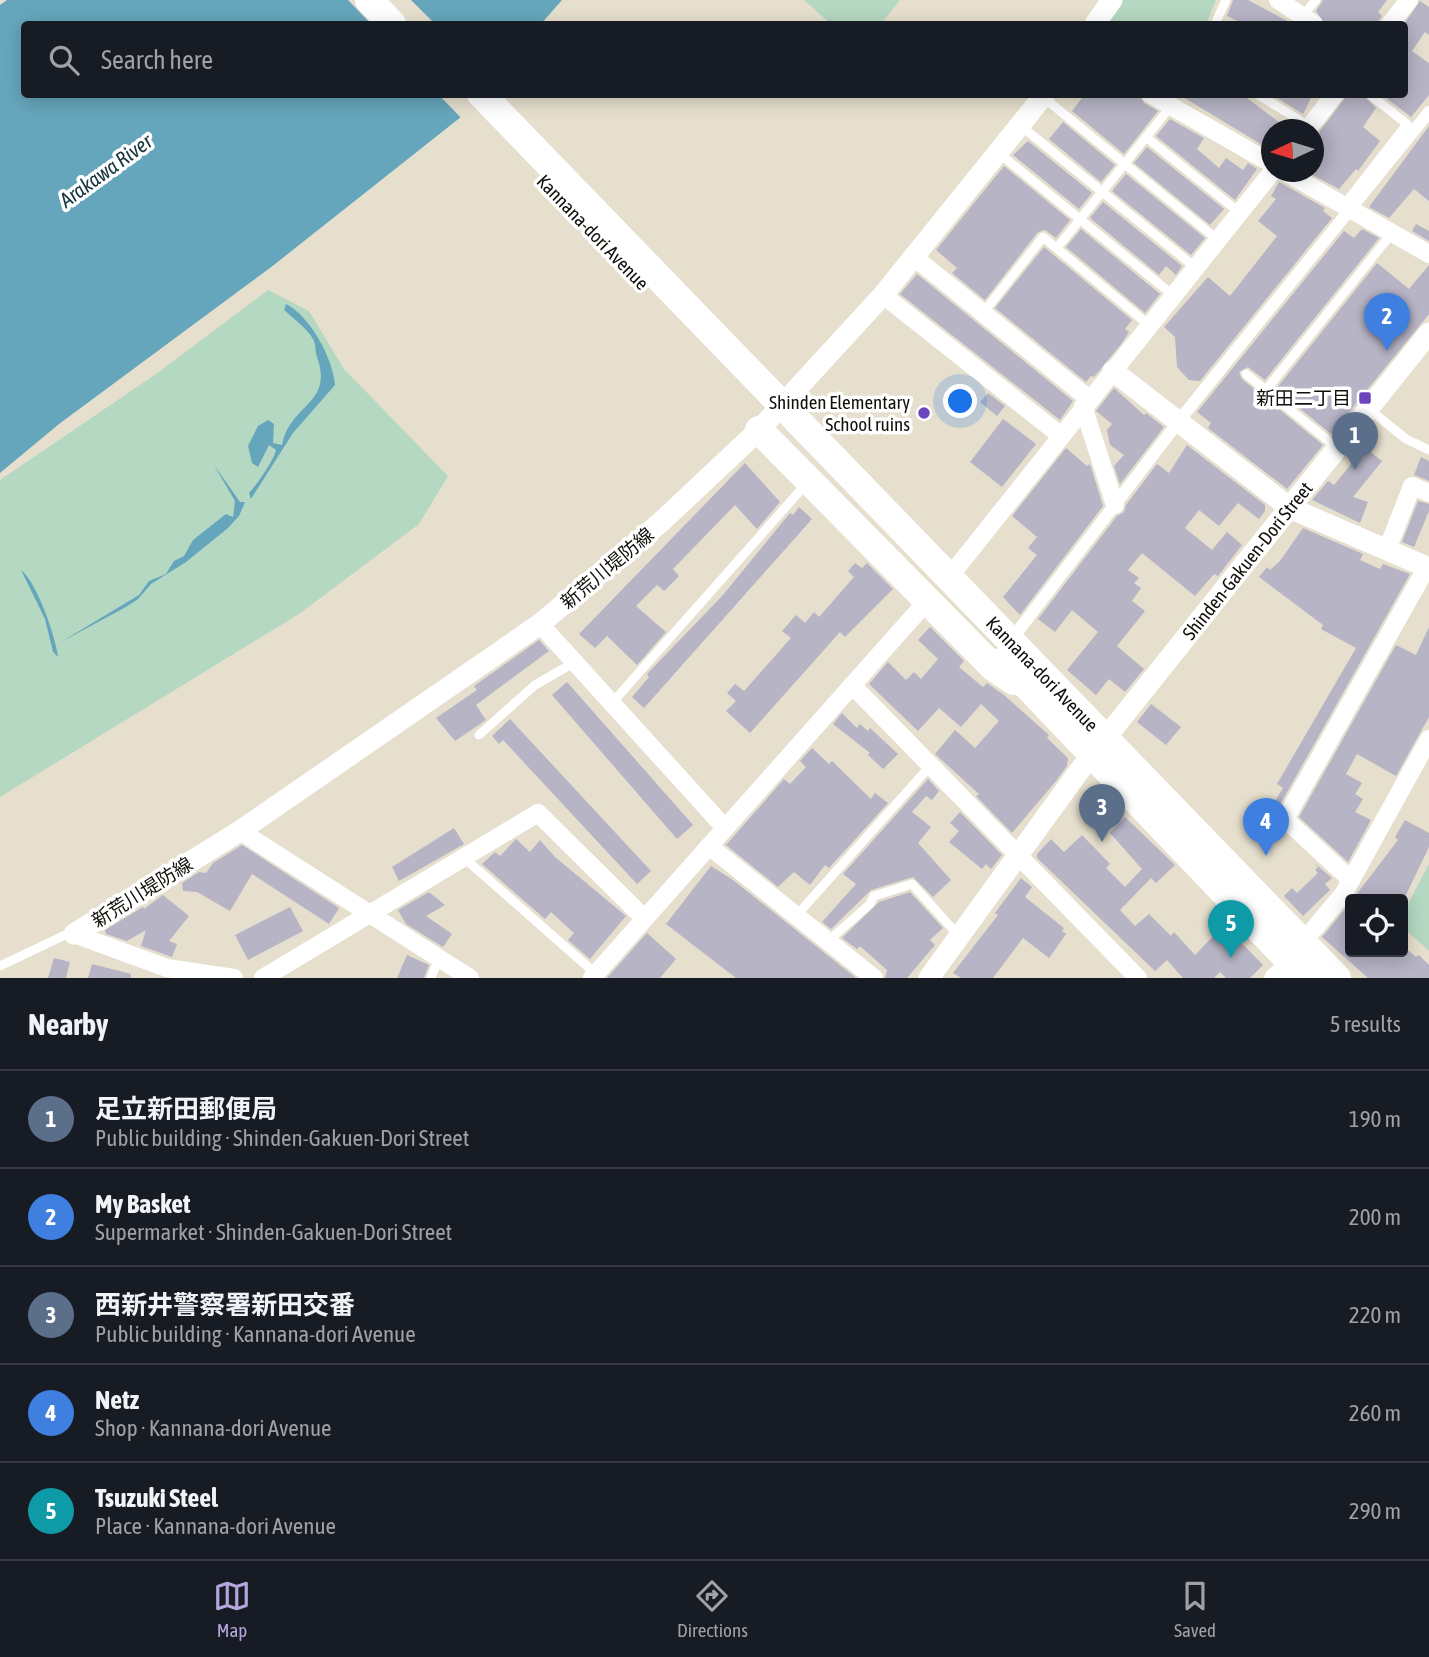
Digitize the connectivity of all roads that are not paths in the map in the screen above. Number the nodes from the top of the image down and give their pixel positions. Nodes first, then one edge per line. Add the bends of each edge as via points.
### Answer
1 (369, 0) edge
2 (391, 0) edge
3 (1112, 0) edge
4 (1226, 0) edge
5 (1278, 0) edge
6 (1316, 0) edge
7 (1409, 0) edge
8 (390, 21) edge
9 (411, 21) edge
10 (1097, 21) edge
11 (1219, 21) edge
12 (1308, 21) edge
13 (1392, 21) edge
14 (464, 98) edge
15 (485, 98) edge
16 (1042, 98) edge
17 (1046, 98) edge
18 (1157, 98) edge
19 (1263, 98) edge
20 (1332, 98) edge
21 (1374, 98) edge
22 (1171, 106) junction
23 (1429, 112) edge
24 (1294, 119) edge
25 (1315, 119) edge
26 (1021, 126) junction
27 (1146, 137) junction
28 (1000, 154) junction
29 (1261, 158) edge
30 (1125, 163) junction
31 (1264, 182) edge
32 (1303, 182) edge
33 (1102, 192) junction
34 (1348, 207) junction
35 (1240, 213) junction
36 (1080, 220) junction
37 (1392, 233) junction
38 (1218, 240) junction
39 (1057, 248) junction
40 (1429, 254) edge
41 (914, 257) junction
42 (1196, 268) junction
43 (883, 295) junction
44 (1174, 296) junction
45 (983, 313) junction
46 (1149, 325) junction
47 (1429, 333) edge
48 (736, 370) junction
49 (1113, 371) junction
50 (1246, 374) dead end
51 (1266, 390) junction
52 (793, 392) junction
53 (1086, 403) junction
54 (1369, 409) junction
55 (1178, 423) junction
56 (759, 430) junction
57 (1060, 435) junction
58 (1338, 448) junction
59 (1429, 450) edge
60 (806, 484) dead end
61 (1429, 493) edge
62 (1115, 505) junction
63 (1290, 508) junction
64 (1387, 550) junction
65 (958, 566) junction
66 (1428, 568) edge
67 (928, 600) junction
68 (540, 624) junction
69 (1018, 631) junction
70 (575, 662) junction
71 (1035, 681) junction
72 (852, 685) junction
73 (612, 703) junction
74 (479, 735) dead end
75 (1428, 742) edge
76 (1099, 747) junction
77 (931, 765) junction
78 (725, 828) junction
79 (240, 831) junction
80 (709, 846) junction
81 (1019, 853) junction
82 (463, 857) junction
83 (1351, 880) junction
84 (370, 912) junction
85 (796, 915) junction
86 (643, 917) junction
87 (74, 934) junction
88 (959, 936) junction
89 (827, 942) junction
90 (439, 958) junction
91 (1293, 965) edge
92 (0, 966) edge
93 (594, 976) edge
94 (234, 978) edge
95 (262, 978) edge
96 (430, 978) edge
97 (470, 978) edge
98 (874, 978) edge
99 (929, 978) edge
100 (1138, 978) edge
101 (1337, 978) edge

1 - 8 main road
2 - 9 main road
3 - 10 street
4 - 11 lane
5 - 12 street
6 - 12 lane
7 - 13 street
14 - 48 main road, Kannana-dori Avenue
15 - 48 main road, Kannana-dori Avenue
16 - 26 street, 新荒川堤防線
17 - 30 lane
18 - 22 street
19 - 24 lane
20 - 25 street
21 - 34 lane via 1407,124
22 - 27 lane
22 - 29 street
23 - 34 street
26 - 28 street, 新荒川堤防線
26 - 33 lane
27 - 30 lane
27 - 35 lane
28 - 36 lane
28 - 41 street, 新荒川堤防線
30 - 33 lane
30 - 38 lane
31 - 35 street
32 - 34 street
33 - 36 lane
33 - 42 lane
34 - 37 street
34 - 55 street
35 - 38 street
36 - 39 lane
36 - 44 lane
37 - 40 street
37 - 51 lane
38 - 42 street
39 - 45 lane via 1043,237
39 - 46 lane
41 - 43 street, 新荒川堤防線
41 - 45 street
42 - 44 street
43 - 52 street, 新荒川堤防線
43 - 57 street
44 - 46 street
45 - 53 street
46 - 49 street
47 - 54 street, Shinden-Gakuen-Dori Street
48 - 71 main road, Kannana-dori Avenue
49 - 53 street
49 - 55 street
50 - 51 lane
51 - 58 lane
52 - 56 street, 新荒川堤防線
52 - 65 main road
53 - 57 street
53 - 62 street
54 - 58 street, Shinden-Gakuen-Dori Street
54 - 59 lane via 1406,439
55 - 62 street
55 - 63 street
56 - 67 main road
56 - 68 street, 新荒川堤防線 via 661,522
57 - 65 street
58 - 63 street, Shinden-Gakuen-Dori Street
60 - 73 lane
61 - 64 street via 1412,486
62 - 69 street
63 - 64 street
63 - 76 street, Shinden-Gakuen-Dori Street
64 - 66 street
65 - 69 main road
66 - 83 street via 1285,819
67 - 71 main road via 993,667
67 - 72 street
68 - 70 street
68 - 79 street, 新荒川堤防線
69 - 71 main road
70 - 73 street
70 - 74 lane via 535,685
71 - 76 main road, Kannana-dori Avenue
72 - 77 street
72 - 78 street
73 - 78 street
75 - 83 street
76 - 81 street, Shinden-Gakuen-Dori Street
76 - 91 main road, Kannana-dori Avenue
77 - 81 street
77 - 85 lane
78 - 80 street
79 - 84 street
79 - 87 street, 新荒川堤防線
80 - 85 street
80 - 86 street
81 - 88 street, Shinden-Gakuen-Dori Street
81 - 100 street
82 - 84 street
82 - 86 street via 538,813
82 - 93 lane
83 - 91 street
84 - 90 street
84 - 95 street
85 - 89 street
86 - 93 street
87 - 92 lane
87 - 94 street via 167,968
88 - 89 lane via 912,884 874,896
88 - 99 street, Shinden-Gakuen-Dori Street
89 - 98 street
90 - 96 lane
90 - 97 street
91 - 101 main road, Kannana-dori Avenue

